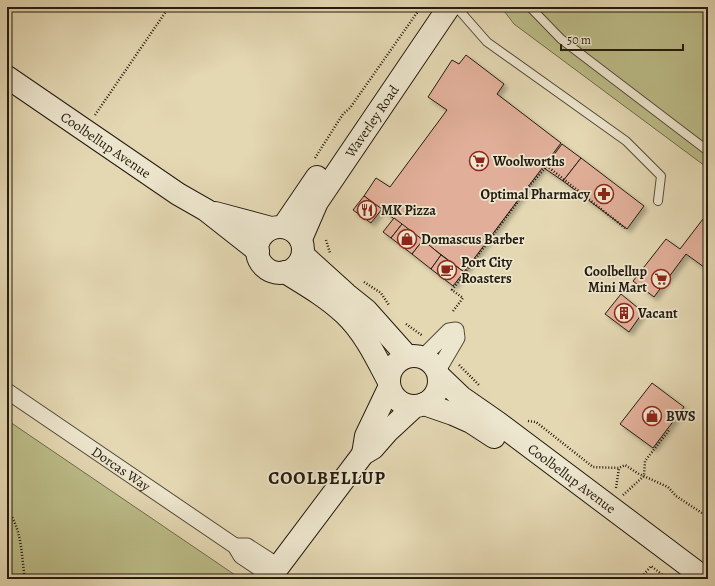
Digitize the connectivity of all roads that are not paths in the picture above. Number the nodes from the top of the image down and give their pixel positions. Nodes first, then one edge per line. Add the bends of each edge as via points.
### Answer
1 (436, 7) edge
2 (449, 7) edge
3 (453, 7) edge
4 (530, 7) edge
5 (7, 77) edge
6 (708, 151) edge
7 (658, 201) dead end
8 (206, 210) junction
9 (277, 228) junction
10 (302, 247) junction
11 (258, 251) junction
12 (285, 272) junction
13 (431, 360) junction
14 (389, 384) junction
15 (7, 391) edge
16 (420, 405) junction
17 (362, 454) junction
18 (559, 478) junction
19 (267, 575) edge
20 (682, 579) edge
21 (706, 579) edge

1 - 9 street, Waverley Road
2 - 10 street, Waverley Road via 317,202
3 - 7 lane via 459,10 488,42 626,141 661,176
4 - 6 lane via 561,39
5 - 8 street, Coolbellup Avenue via 178,194
8 - 9 street, Coolbellup Avenue
8 - 11 street, Coolbellup Avenue
9 - 10 street via 294,231
9 - 11 street via 262,236 258,243
10 - 12 street via 298,264
10 - 13 street, Coolbellup Avenue via 346,294
11 - 12 street via 263,265 270,270
12 - 14 street via 320,293 346,315 367,341
13 - 14 street via 400,360 390,373
13 - 16 street via 439,385 431,400
13 - 18 street, Coolbellup Avenue via 461,397 497,422
14 - 16 street via 393,396 399,402 407,406
14 - 17 street via 366,436
15 - 19 street, Dorcas Way via 235,546 241,556
16 - 17 street via 387,432 373,448
16 - 18 street, Coolbellup Avenue via 471,422
17 - 19 street
18 - 20 street, Coolbellup Avenue
18 - 21 street, Coolbellup Avenue

